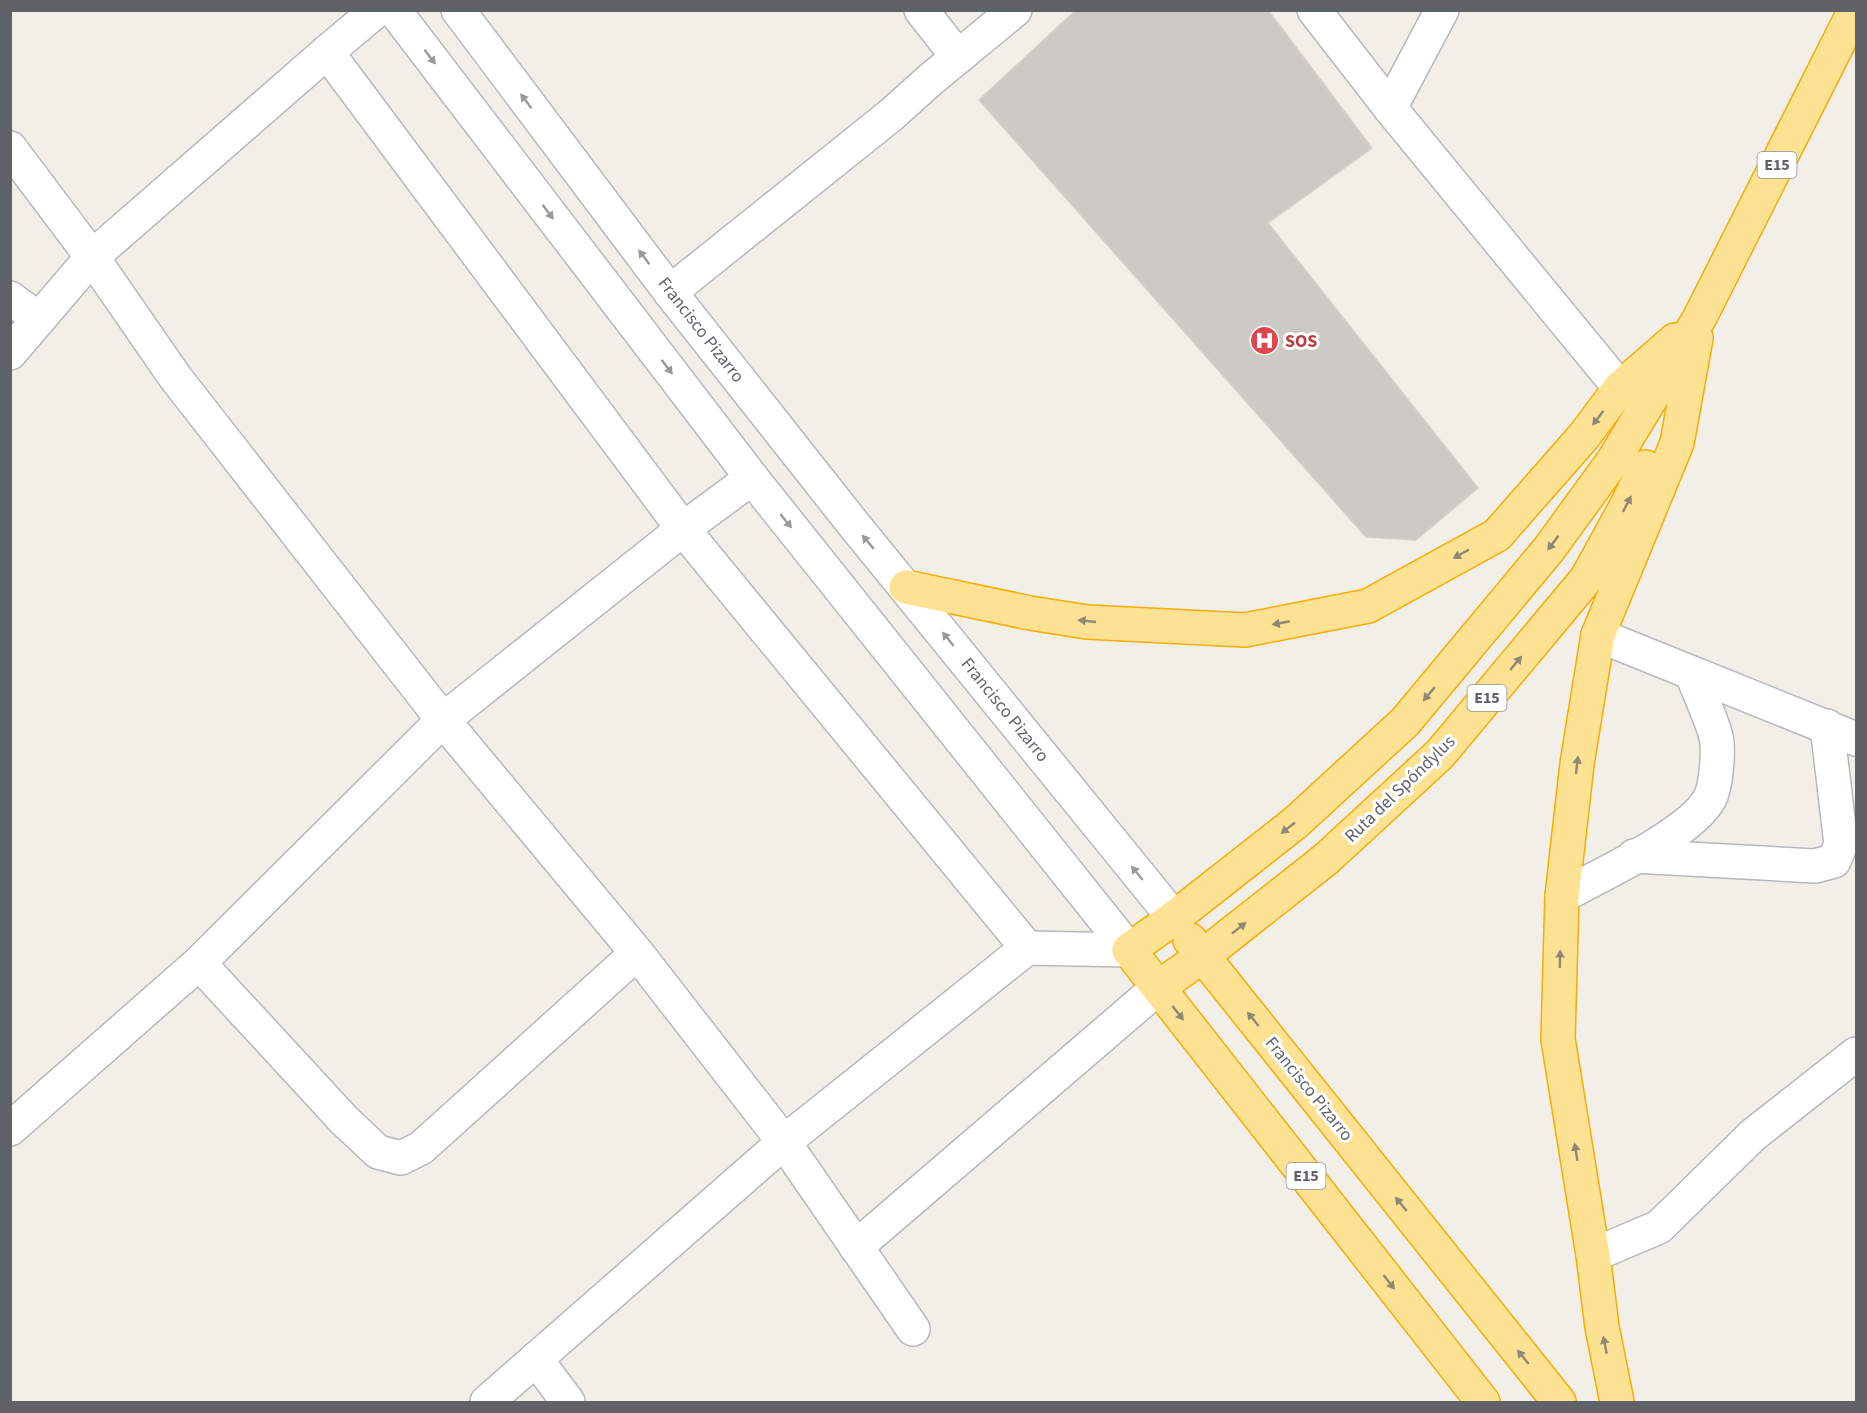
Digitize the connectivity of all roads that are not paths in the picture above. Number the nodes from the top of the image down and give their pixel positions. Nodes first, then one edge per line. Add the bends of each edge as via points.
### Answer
1 (378, 10) edge
2 (394, 10) edge
3 (458, 10) edge
4 (921, 10) edge
5 (1015, 10) edge
6 (1314, 10) edge
7 (1442, 10) edge
8 (1855, 10) edge
9 (327, 52) junction
10 (958, 57) junction
11 (1390, 108) junction
12 (10, 148) edge
13 (92, 257) junction
14 (670, 292) junction
15 (10, 298) edge
16 (39, 319) junction
17 (1699, 319) junction
18 (10, 352) edge
19 (1620, 388) junction
20 (752, 478) junction
21 (683, 529) junction
22 (906, 587) junction
23 (1598, 635) junction
24 (1692, 674) junction
25 (443, 720) junction
26 (1842, 733) edge
27 (1634, 856) junction
28 (1562, 896) junction
29 (1173, 918) junction
30 (1027, 948) junction
31 (1129, 950) junction
32 (637, 953) junction
33 (1203, 956) junction
34 (199, 963) junction
35 (1159, 987) junction
36 (1857, 1054) edge
37 (10, 1129) edge
38 (784, 1142) junction
39 (856, 1247) junction
40 (1593, 1255) junction
41 (913, 1329) dead end
42 (536, 1359) junction
43 (487, 1402) edge
44 (568, 1402) edge
45 (1483, 1402) edge
46 (1559, 1402) edge
47 (1617, 1402) edge

1 - 9 street
2 -> 20 street
14 -> 3 street, Francisco Pizarro
4 - 10 street
5 - 10 street
6 - 11 street
7 - 11 street
8 - 17 highway, Ruta del Spóndylus / E15
9 - 13 street
9 - 21 street
10 - 14 street
11 - 19 street
12 - 13 street
13 - 16 street
13 - 25 street via 175,377
22 -> 14 street, Francisco Pizarro
15 - 16 street
16 - 18 street
17 - 19 highway
17 - 23 highway via 1677,443
17 -> 29 highway, Ruta del Spóndylus / E15 via 1613,461 1549,549 1405,722 1295,823
33 -> 17 highway, Ruta del Spóndylus / E15 via 1326,859 1440,754 1587,579 1655,445
19 -> 22 highway via 1584,436 1497,535 1368,606 1245,630 1087,622
20 - 21 street
20 -> 31 street
21 - 25 street
21 - 30 street
29 -> 22 street, Francisco Pizarro
23 - 24 street
28 -> 23 highway via 1577,764
24 - 26 street
24 - 27 street via 1717,741 1710,797 1693,817
25 - 32 street
25 - 34 street
26 - 27 street via 1841,844 1834,861 1815,866
27 - 28 street
40 -> 28 highway via 1558,1039
29 - 31 highway, Ruta del Spóndylus / E15
29 - 33 highway, Francisco Pizarro
30 - 31 street
30 - 38 street
31 - 35 highway, E15
32 - 34 street via 421,1148 401,1158 378,1152 344,1120
32 - 38 street
33 - 35 highway, Ruta del Spóndylus / E15
46 -> 33 highway, Francisco Pizarro
34 - 37 street
35 - 39 street
35 -> 45 highway, E15
36 - 40 street via 1753,1135 1659,1227
38 - 39 street
38 - 42 street
39 - 41 street
47 -> 40 highway
42 - 43 street
42 - 44 street

